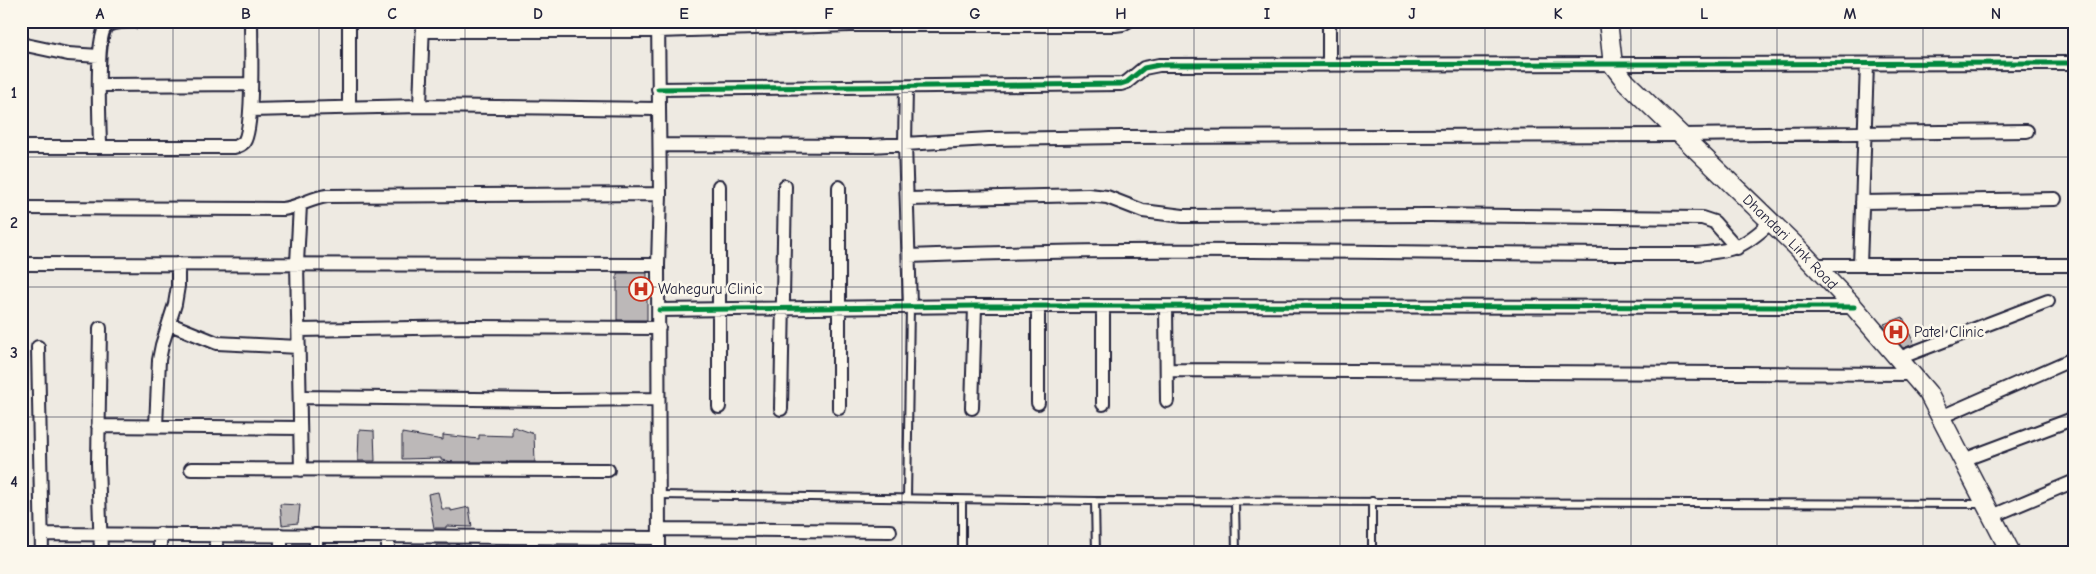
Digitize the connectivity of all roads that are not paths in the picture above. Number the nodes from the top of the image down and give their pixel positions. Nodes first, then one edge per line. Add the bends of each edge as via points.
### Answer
1 (158, 21) edge
2 (251, 21) edge
3 (349, 21) edge
4 (1128, 21) edge
5 (1329, 21) edge
6 (1608, 21) edge
7 (423, 26) edge
8 (658, 26) edge
9 (21, 44) edge
10 (99, 56) junction
11 (2075, 63) edge
12 (1867, 64) junction
13 (1329, 65) junction
14 (1613, 65) junction
15 (250, 84) junction
16 (100, 85) junction
17 (906, 87) junction
18 (658, 89) junction
19 (349, 106) junction
20 (420, 106) junction
21 (659, 109) junction
22 (250, 110) junction
23 (2027, 131) dead end
24 (1864, 133) junction
25 (1680, 135) junction
26 (905, 144) junction
27 (660, 145) junction
28 (21, 147) edge
29 (100, 147) junction
30 (720, 186) dead end
31 (785, 186) dead end
32 (839, 187) dead end
33 (660, 194) junction
34 (2055, 198) dead end
35 (908, 199) junction
36 (1862, 202) junction
37 (300, 205) junction
38 (21, 208) edge
39 (1771, 222) junction
40 (1737, 248) junction
41 (909, 256) junction
42 (297, 263) junction
43 (21, 264) edge
44 (178, 264) junction
45 (658, 264) junction
46 (2075, 265) edge
47 (1814, 266) junction
48 (1860, 266) junction
49 (2048, 301) dead end
50 (910, 306) junction
51 (975, 306) junction
52 (1038, 306) junction
53 (1103, 307) junction
54 (1166, 307) junction
55 (1854, 307) junction
56 (783, 308) junction
57 (838, 308) junction
58 (720, 309) junction
59 (659, 310) junction
60 (170, 324) junction
61 (100, 328) dead end
62 (659, 328) junction
63 (299, 330) junction
64 (38, 347) dead end
65 (299, 347) junction
66 (1899, 358) junction
67 (2075, 358) edge
68 (1167, 370) junction
69 (1913, 374) junction
70 (300, 397) junction
71 (658, 399) junction
72 (1167, 401) dead end
73 (1038, 402) dead end
74 (1103, 404) dead end
75 (719, 407) dead end
76 (839, 408) dead end
77 (972, 408) dead end
78 (781, 409) dead end
79 (1941, 416) junction
80 (2075, 418) edge
81 (98, 426) junction
82 (156, 426) junction
83 (300, 428) junction
84 (1963, 460) junction
85 (190, 470) dead end
86 (301, 470) junction
87 (608, 470) dead end
88 (2075, 481) edge
89 (658, 495) junction
90 (907, 498) junction
91 (962, 500) junction
92 (1095, 501) junction
93 (1235, 501) junction
94 (1372, 501) junction
95 (1989, 510) junction
96 (890, 531) dead end
97 (659, 533) junction
98 (42, 534) junction
99 (160, 534) junction
100 (100, 535) junction
101 (216, 535) junction
102 (282, 535) junction
103 (316, 535) junction
104 (388, 536) junction
105 (42, 553) edge
106 (101, 553) edge
107 (160, 553) edge
108 (216, 553) edge
109 (282, 553) edge
110 (316, 553) edge
111 (388, 553) edge
112 (659, 553) edge
113 (962, 553) edge
114 (1096, 553) edge
115 (1236, 553) edge
116 (1372, 553) edge
117 (2012, 553) edge

1 - 10 street via 114,22 106,26 102,32
2 - 15 street
3 - 19 street
4 - 8 street via 1115,25
5 - 13 street
6 - 14 street
7 - 8 street
7 - 20 street
8 - 18 street
9 - 10 street via 68,54
10 - 16 street
11 - 12 street
12 - 14 street
12 - 24 street
13 - 14 street
13 - 17 street via 1159,65 1144,68 1120,84
14 - 25 street, Dhandari Link Road
15 - 16 street
15 - 22 street
16 - 29 street
17 - 18 street
17 - 26 street
18 - 21 street
19 - 20 street
19 - 22 street
20 - 21 street
21 - 27 street
22 - 29 street via 245,140 234,147
23 - 24 street
24 - 25 street
24 - 36 street
25 - 26 street via 1121,137
25 - 39 street, Dhandari Link Road
26 - 27 street
26 - 35 street
27 - 33 street
28 - 29 street
30 - 58 street
31 - 56 street
32 - 57 street
33 - 37 street via 327,196
33 - 45 street
34 - 36 street
35 - 40 street via 1088,195 1107,197 1143,211 1183,216 1702,218 1714,222
35 - 41 street
36 - 48 street
37 - 38 street via 274,209
37 - 42 street
39 - 40 street via 1752,240
39 - 47 street, Dhandari Link Road
40 - 41 street via 1696,254 1241,251 991,252
41 - 50 street
42 - 44 street
42 - 45 street
42 - 63 street
43 - 44 street
44 - 60 street via 177,296
45 - 59 street
46 - 48 street
47 - 48 street
47 - 55 street, Dhandari Link Road
49 - 66 street
50 - 51 street
50 - 57 street
50 - 90 lane
51 - 52 street
51 - 77 street
52 - 53 street
52 - 73 street
53 - 54 street
53 - 74 street
54 - 55 street
54 - 68 street
55 - 66 street, Dhandari Link Road
56 - 57 street
56 - 58 street
56 - 78 street
57 - 76 street
58 - 59 street
58 - 75 street
59 - 62 street
60 - 65 street via 217,343
60 - 82 street via 159,360
61 - 81 street
62 - 63 street
62 - 71 street
63 - 65 street
64 - 98 street
65 - 70 street
66 - 69 street, Dhandari Link Road
67 - 79 street
68 - 69 street
68 - 72 street
69 - 79 street, Dhandari Link Road
70 - 71 street
70 - 83 street
71 - 89 street
79 - 84 street, Dhandari Link Road
80 - 84 street
81 - 82 street
81 - 100 street
82 - 83 street
83 - 86 street
84 - 95 street, Dhandari Link Road
85 - 86 street
86 - 87 street
88 - 95 street
89 - 90 lane
89 - 97 street
90 - 91 lane
91 - 92 lane
91 - 113 lane
92 - 93 lane
92 - 114 lane
93 - 94 lane
93 - 115 lane
94 - 95 lane
94 - 116 lane
95 - 117 street, Dhandari Link Road
96 - 97 street
97 - 104 street
97 - 112 street
98 - 100 street
98 - 105 street
99 - 100 street
99 - 101 street
99 - 107 street
100 - 106 street
101 - 102 street
101 - 108 street
102 - 103 street
102 - 109 street
103 - 104 street
103 - 110 street
104 - 111 street

